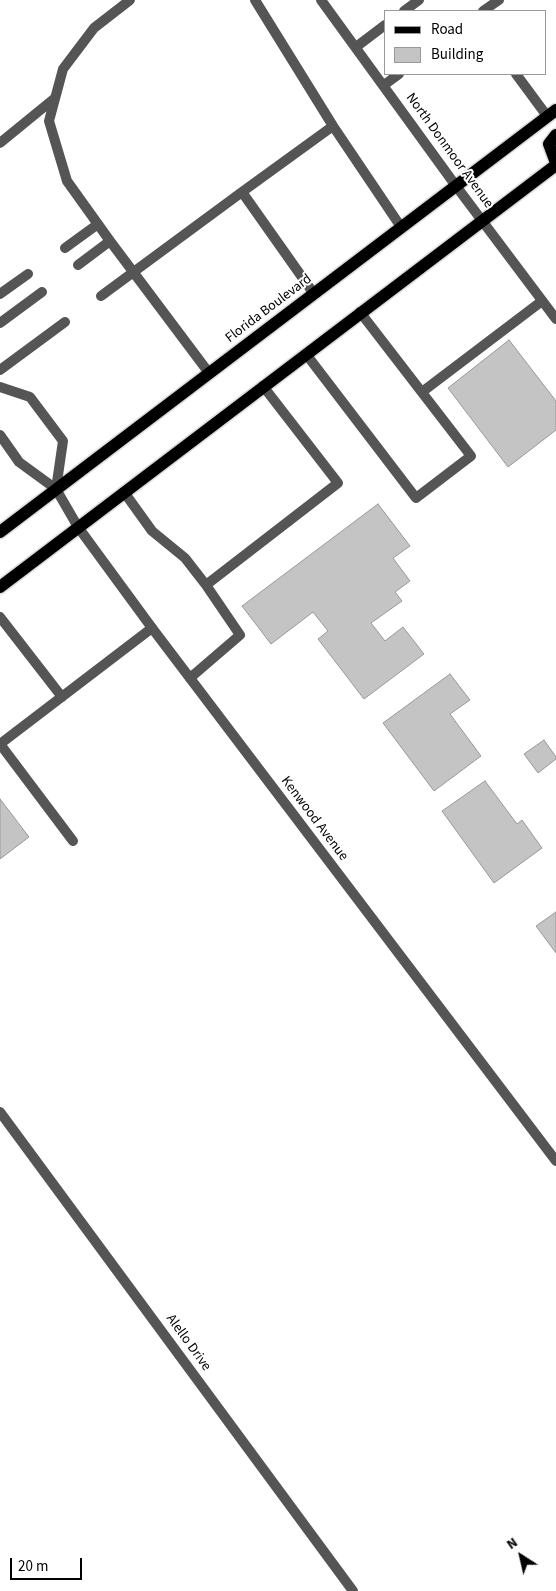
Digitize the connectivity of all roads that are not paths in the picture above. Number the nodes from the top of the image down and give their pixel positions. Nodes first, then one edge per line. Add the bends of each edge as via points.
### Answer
1 (130, 0) edge
2 (255, 0) edge
3 (321, 0) edge
4 (419, 0) edge
5 (498, 0) edge
6 (405, 10) edge
7 (484, 10) edge
8 (384, 26) edge
9 (356, 47) junction
10 (398, 75) edge
11 (517, 75) edge
12 (384, 85) junction
13 (56, 97) junction
14 (552, 113) edge
15 (333, 126) junction
16 (556, 135) edge
17 (0, 143) edge
18 (556, 164) edge
19 (456, 186) junction
20 (242, 192) junction
21 (483, 220) junction
22 (98, 224) junction
23 (402, 227) junction
24 (110, 242) junction
25 (65, 248) dead end
26 (78, 265) dead end
27 (132, 272) junction
28 (28, 274) dead end
29 (42, 292) dead end
30 (0, 294) edge
31 (314, 294) junction
32 (101, 296) dead end
33 (542, 301) junction
34 (360, 312) junction
35 (556, 320) edge
36 (65, 322) dead end
37 (0, 323) edge
38 (306, 354) junction
39 (0, 370) edge
40 (209, 373) junction
41 (263, 386) junction
42 (0, 388) edge
43 (422, 392) junction
44 (0, 435) edge
45 (56, 489) junction
46 (124, 492) junction
47 (78, 527) junction
48 (0, 532) edge
49 (206, 585) junction
50 (0, 586) edge
51 (0, 618) edge
52 (152, 628) junction
53 (190, 678) junction
54 (62, 697) junction
55 (0, 744) edge
56 (73, 841) dead end
57 (0, 1112) edge
58 (556, 1161) edge
59 (353, 1591) edge

1 - 13 street via 94,28 63,69
2 - 15 street
3 - 9 street, North Donmoor Avenue
4 - 6 street
5 - 7 street
8 - 9 street
9 - 12 street, North Donmoor Avenue
10 - 12 street
11 - 14 street
12 - 19 street, North Donmoor Avenue
13 - 17 street
13 - 22 street via 49,121 67,181
14 - 19 main road, Florida Boulevard
15 - 20 street
15 - 23 street
16 - 18 main road via 549,144
18 - 21 main road
19 - 21 street, North Donmoor Avenue
19 - 23 main road, Florida Boulevard
20 - 27 street
20 - 31 street
21 - 33 street, North Donmoor Avenue
21 - 34 main road
22 - 24 street
22 - 25 street
23 - 31 main road, Florida Boulevard
24 - 26 street
24 - 27 street
27 - 32 street
27 - 40 street
28 - 30 street
29 - 37 street
31 - 40 main road, Florida Boulevard
33 - 35 street, North Donmoor Avenue
33 - 43 street
34 - 38 main road
34 - 43 street
36 - 39 street
38 - 41 main road
38 - 43 street via 416,498 472,456
40 - 45 main road, Florida Boulevard
41 - 46 main road
41 - 49 street via 338,483
42 - 45 street via 30,397 63,441
44 - 45 street via 19,462
45 - 47 street, Kenwood Avenue
45 - 48 main road, Florida Boulevard
46 - 47 main road
46 - 49 street via 152,531 185,558
47 - 50 main road
47 - 52 street, Kenwood Avenue
49 - 53 street via 240,635
51 - 54 street
52 - 53 street, Kenwood Avenue
52 - 54 street
53 - 58 street, Kenwood Avenue
54 - 55 street
55 - 56 street
57 - 59 street, Alello Drive

